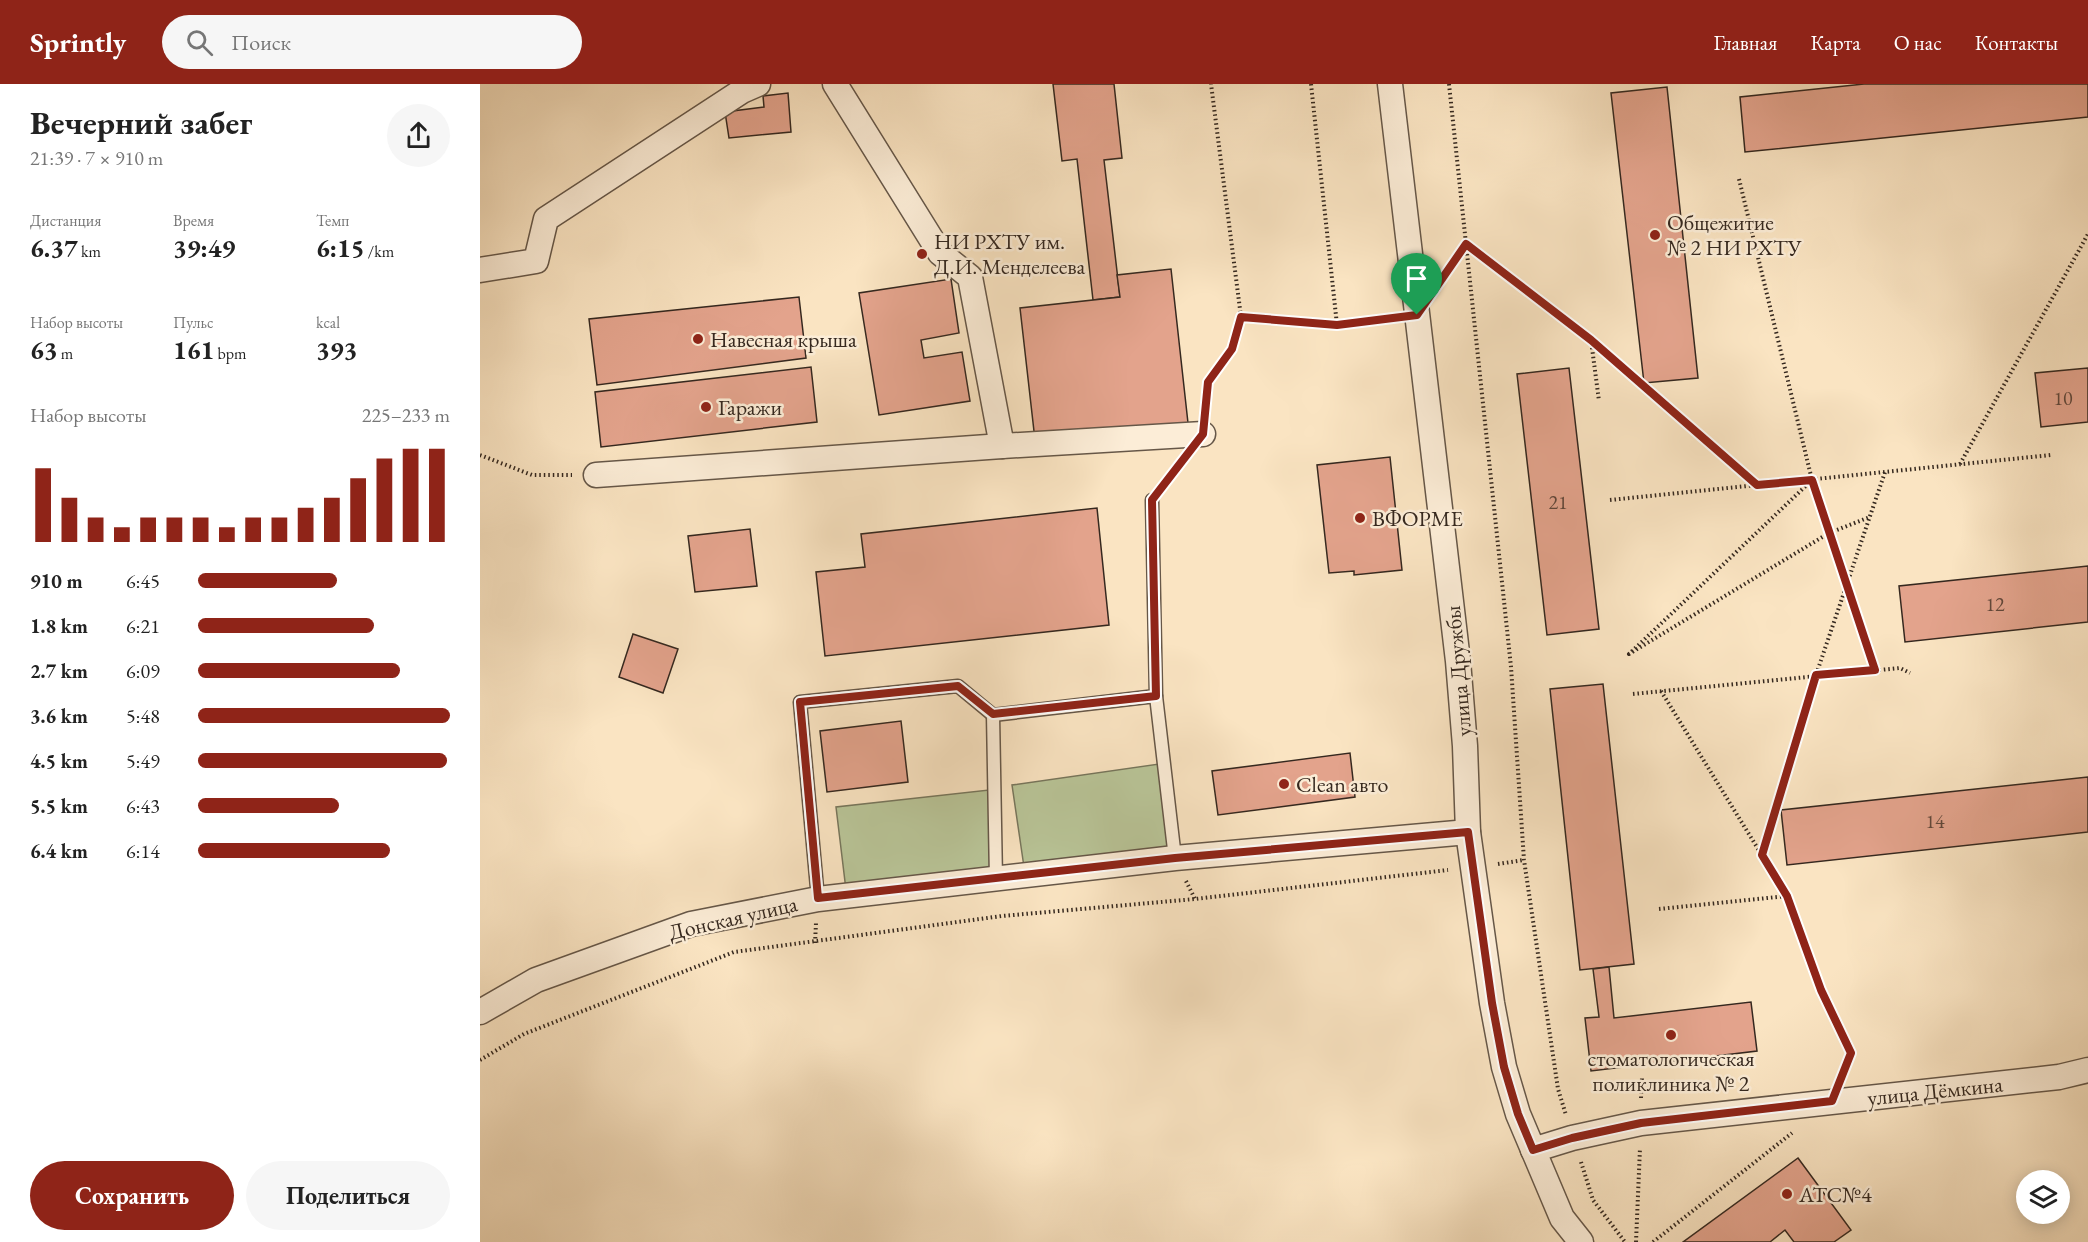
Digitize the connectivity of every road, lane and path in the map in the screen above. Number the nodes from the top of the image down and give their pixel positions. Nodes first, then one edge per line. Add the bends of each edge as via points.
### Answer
1 (758, 84) edge
2 (835, 84) edge
3 (1211, 84) edge
4 (1311, 84) edge
5 (1390, 84) edge
6 (1449, 84) edge
7 (1739, 179) dead end
8 (2088, 234) edge
9 (1466, 244) junction
10 (480, 270) edge
11 (1417, 315) junction
12 (1241, 317) junction
13 (1337, 325) junction
14 (1591, 340) junction
15 (1599, 400) dead end
16 (1203, 434) junction
17 (1002, 446) junction
18 (480, 455) edge
19 (2051, 455) dead end
20 (1959, 464) junction
21 (1885, 472) junction
22 (596, 475) joint
23 (1812, 480) junction
24 (1757, 485) junction
25 (1152, 500) joint
26 (1610, 500) dead end
27 (1870, 517) junction
28 (1829, 533) junction
29 (1846, 587) junction
30 (1875, 670) junction
31 (1910, 673) dead end
32 (1816, 675) junction
33 (1661, 691) junction
34 (1633, 694) dead end
35 (1156, 696) junction
36 (993, 714) junction
37 (1468, 832) junction
38 (1762, 855) junction
39 (1175, 858) junction
40 (1524, 860) junction
41 (1473, 867) junction
42 (996, 879) junction
43 (1787, 896) junction
44 (818, 898) junction
45 (1659, 909) dead end
46 (480, 1012) edge
47 (480, 1060) edge
48 (2088, 1070) edge
49 (1642, 1078) dead end
50 (1832, 1101) junction
51 (1641, 1123) junction
52 (1795, 1131) dead end
53 (1572, 1138) junction
54 (1533, 1150) junction
55 (1581, 1242) edge
56 (1625, 1242) edge
57 (1636, 1242) edge
58 (1653, 1242) edge

1 - 10 street via 741,90 546,219 536,261
2 - 17 street via 940,254 970,277
3 - 12 path
4 - 13 path
5 - 11 street, улица Дружбы
6 - 9 path
7 - 23 path
8 - 20 path
9 - 11 path
9 - 14 path
9 - 40 path via 1511,667
11 - 13 path
11 - 37 street, улица Дружбы via 1458,662
12 - 13 path
12 - 16 path via 1232,349 1208,382
14 - 15 path
14 - 24 path
16 - 17 street
16 - 25 path
17 - 22 street
18 - 22 path via 532,475
19 - 20 path
20 - 21 path
21 - 23 path
21 - 27 path
23 - 24 path
23 - 28 path
23 - 28 path via 1629,654
24 - 26 path
25 - 35 lane
27 - 28 path
27 - 29 path
28 - 29 path
29 - 30 path
29 - 32 path
30 - 31 path via 1900,668
30 - 32 path
32 - 33 path
32 - 38 path
33 - 34 path
33 - 38 path
35 - 36 lane
35 - 39 lane
36 - 42 lane
36 - 44 lane via 958,686 800,702
37 - 39 street, Донская улица
37 - 41 street, улица Дружбы
38 - 43 path
39 - 42 street, Донская улица
40 - 41 path
40 - 53 path via 1558,1089
41 - 47 path via 1207,898 1002,916 734,952 524,1034
41 - 54 street, улица Дружбы via 1504,1067
42 - 44 street, Донская улица
43 - 45 path
43 - 50 path via 1821,990 1851,1053
44 - 46 street, Донская улица via 690,924 536,980
48 - 50 street, улица Дёмкина via 2059,1077
49 - 51 path
50 - 51 street, улица Дёмкина
51 - 53 street, улица Дёмкина
51 - 57 path
52 - 58 path
53 - 54 street, улица Дёмкина
53 - 56 path via 1593,1200
54 - 55 street, улица Дружбы via 1562,1218

